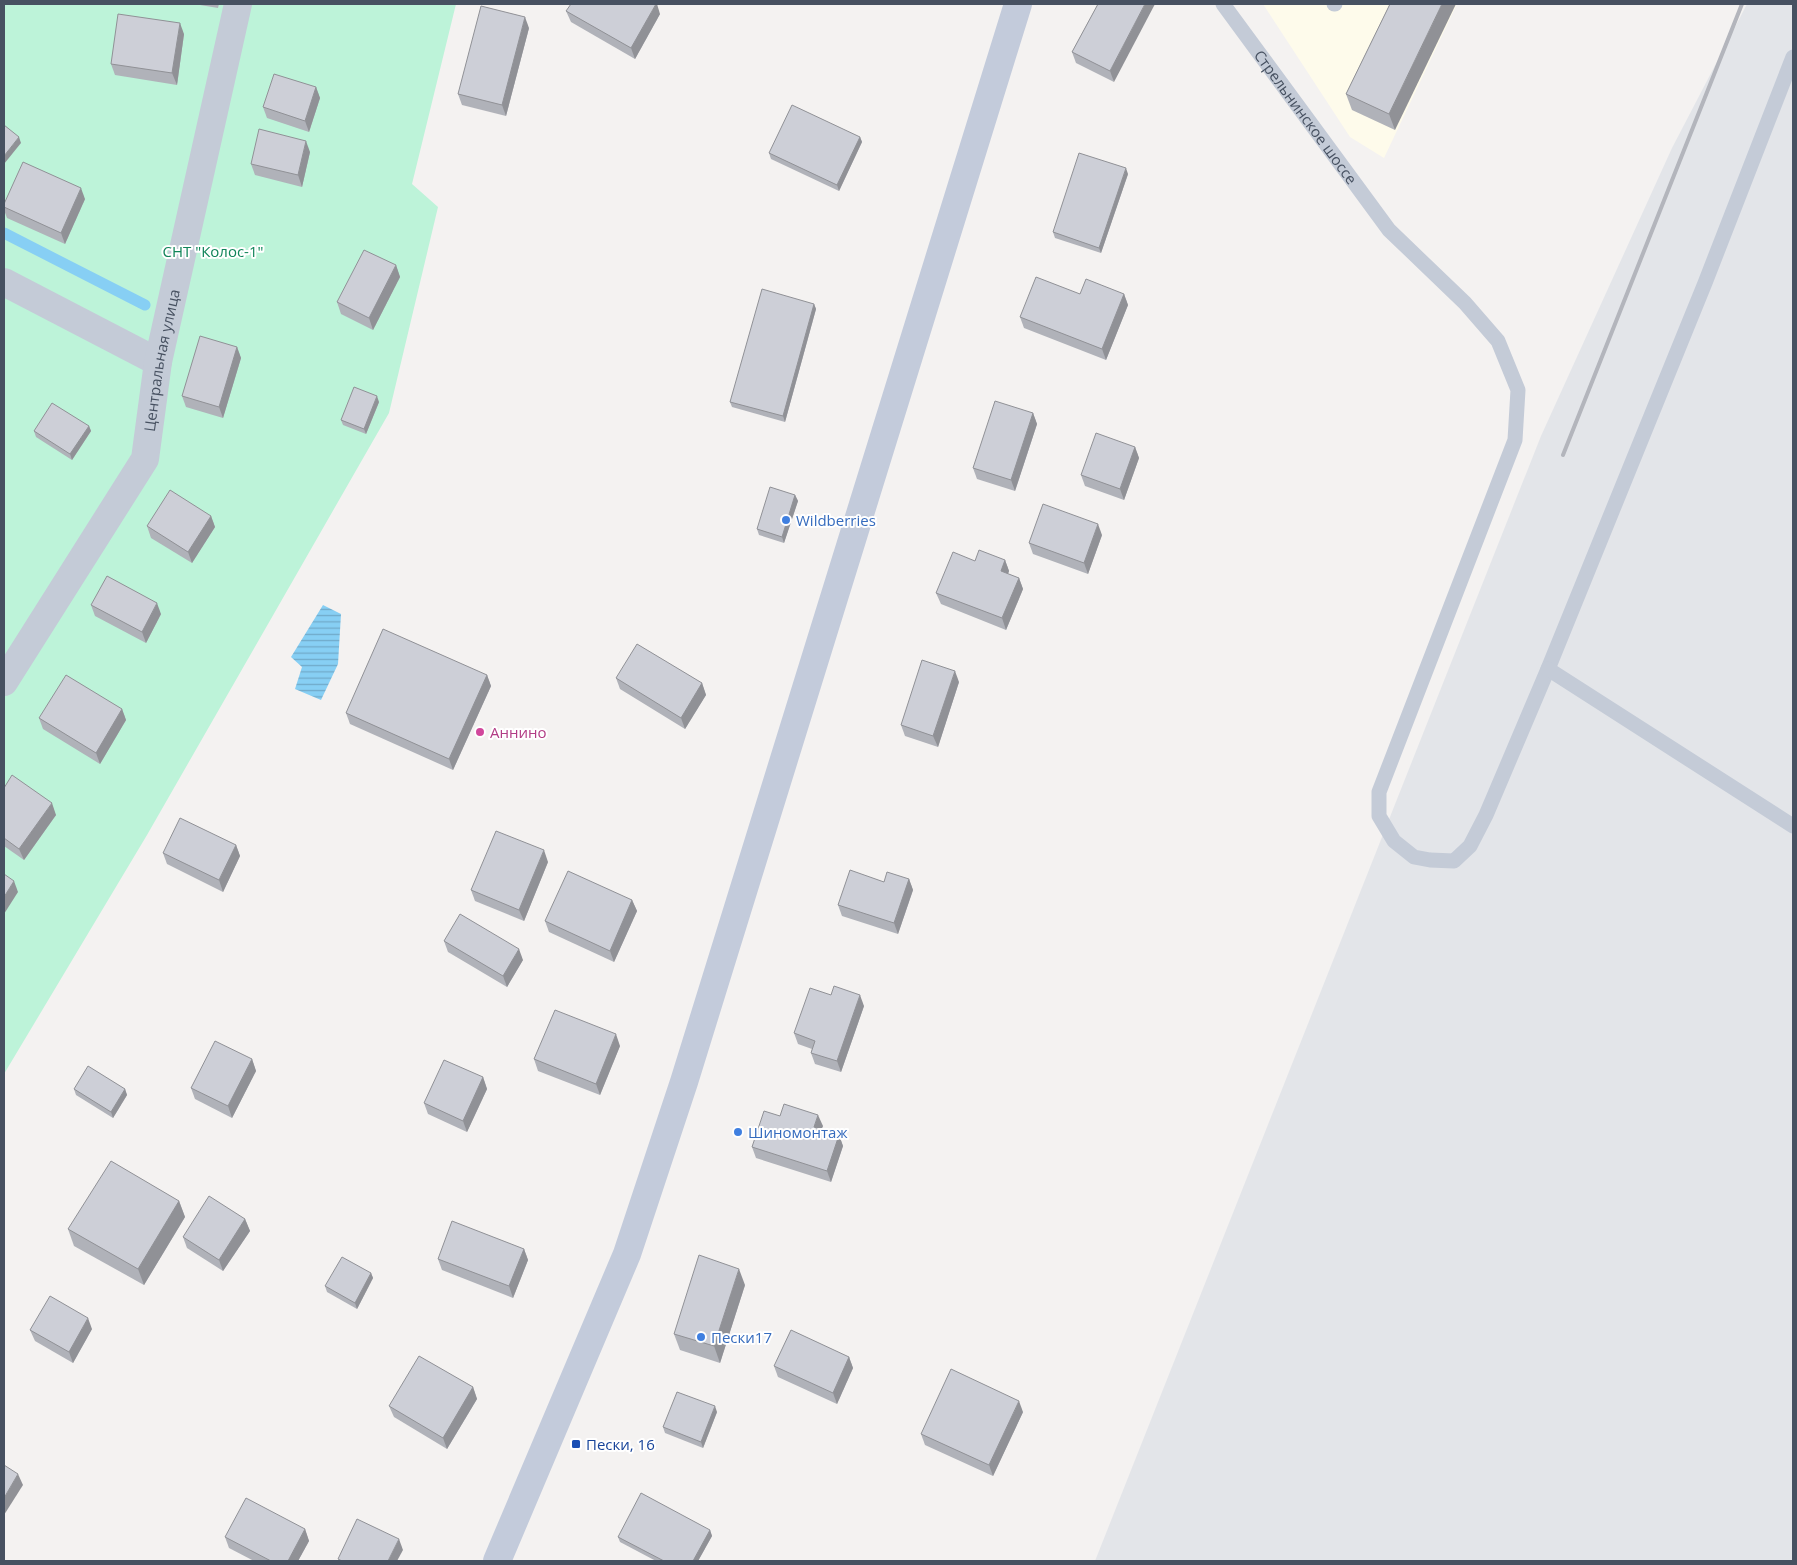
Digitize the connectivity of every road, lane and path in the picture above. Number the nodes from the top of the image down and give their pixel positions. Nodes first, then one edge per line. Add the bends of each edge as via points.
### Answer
1 (238, 4) edge
2 (1018, 4) edge
3 (1223, 4) edge
4 (1793, 57) edge
5 (4, 282) edge
6 (158, 362) junction
7 (1548, 669) junction
8 (4, 682) edge
9 (1793, 826) edge
10 (497, 1561) edge

1 - 6 street, Центральная улица
2 - 10 main road via 684,1082 627,1254
3 - 7 lane, Стрельнинское шоссе via 1388,230 1464,303 1498,341 1518,390 1515,440 1379,792 1379,816 1394,842 1414,857 1430,860 1454,861 1470,846
4 - 7 lane, Стрельнинское шоссе
5 - 6 street
6 - 8 street, Центральная улица via 145,460
7 - 9 lane

